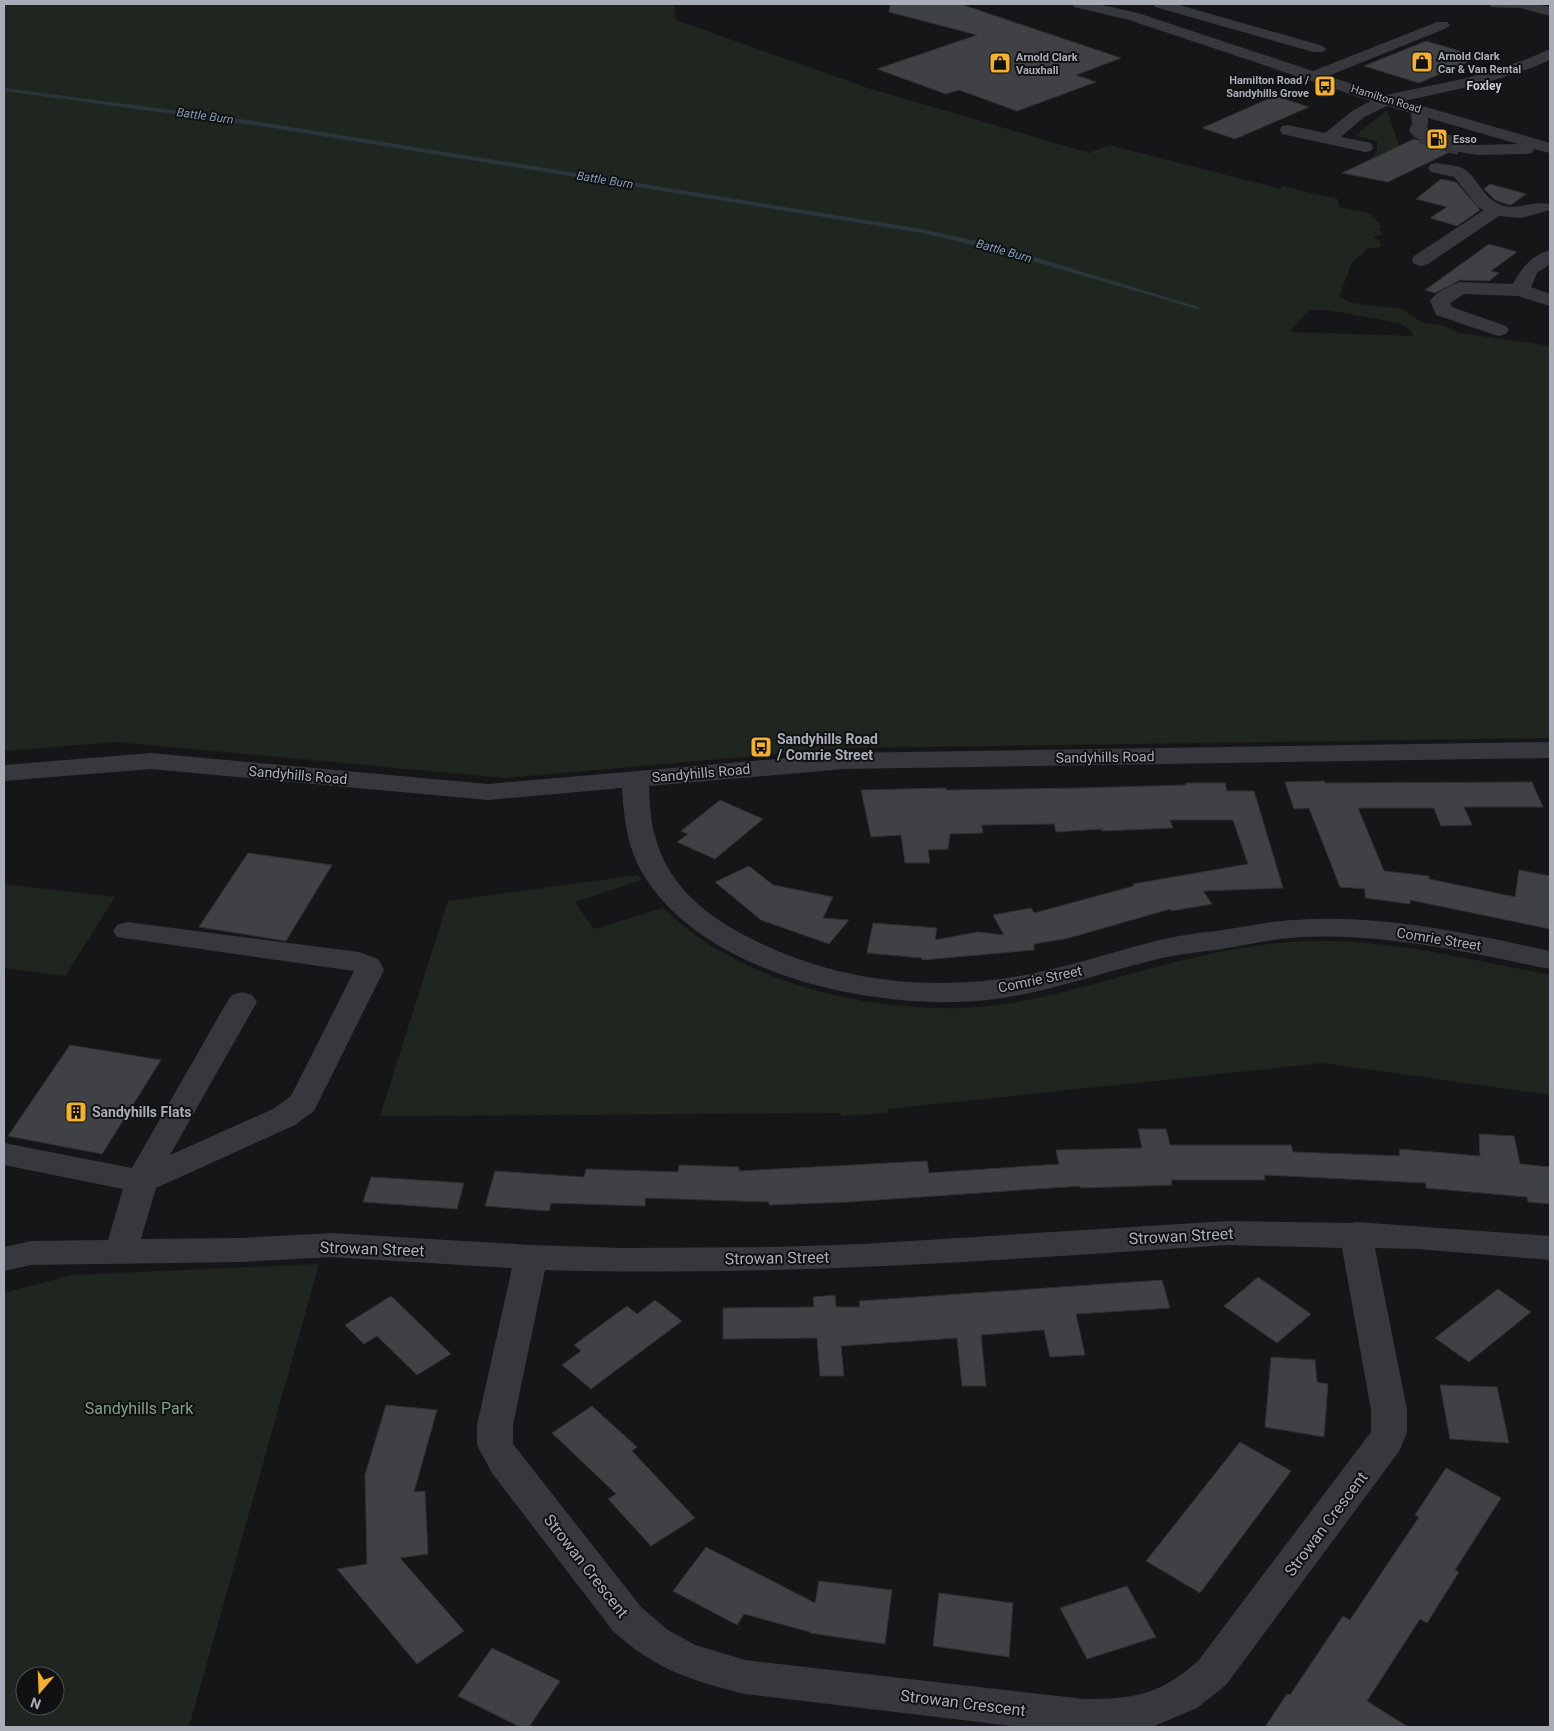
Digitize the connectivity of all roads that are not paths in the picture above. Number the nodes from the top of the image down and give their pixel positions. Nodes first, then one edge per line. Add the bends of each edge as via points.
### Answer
1 (1079, 4) edge
2 (1148, 4) edge
3 (1160, 4) edge
4 (1496, 4) edge
5 (1550, 12) edge
6 (1123, 14) junction
7 (1442, 25) dead end
8 (1318, 50) dead end
9 (1550, 54) edge
10 (1313, 76) junction
11 (1385, 100) junction
12 (1288, 130) dead end
13 (1327, 140) junction
14 (1457, 141) tunnel mouth
15 (1365, 147) dead end
16 (1550, 150) edge
17 (1438, 168) tunnel mouth
18 (1548, 209) edge
19 (1496, 210) junction
20 (1550, 256) edge
21 (1421, 260) dead end
22 (1520, 290) junction
23 (1550, 300) edge
24 (1499, 330) dead end
25 (1550, 750) edge
26 (4, 773) edge
27 (635, 779) junction
28 (127, 931) dead end
29 (1550, 960) edge
30 (242, 1002) dead end
31 (4, 1154) edge
32 (142, 1181) junction
33 (1356, 1234) junction
34 (1550, 1248) edge
35 (120, 1253) junction
36 (531, 1257) junction
37 (4, 1258) edge

1 - 6 street, Hamilton Road
2 - 6 street
3 - 8 street
4 - 5 street via 1520,4
6 - 10 street, Hamilton Road
7 - 10 street
9 - 11 street via 1470,82
10 - 11 street, Hamilton Road
11 - 13 street via 1358,114
11 - 16 street, Hamilton Road via 1424,124
12 - 13 street
13 - 15 street
14 - 16 street via 1477,150
17 - 19 street via 1460,174 1484,203
18 - 19 street via 1521,213
19 - 21 street
20 - 22 street via 1529,270
22 - 23 street
22 - 24 street via 1460,288 1440,301 1443,311
25 - 27 street, Sandyhills Road via 867,760
26 - 27 street, Sandyhills Road via 151,761 478,792
27 - 29 street, Comrie Street via 644,847 663,883 688,910 720,934 761,956 850,984 924,993 994,989 1170,947 1293,929 1401,932
28 - 32 street via 359,961 369,970 307,1096 298,1108
30 - 32 street
31 - 32 street
32 - 35 street
33 - 34 street, Strowan Street
33 - 36 street, Strowan Street via 1228,1233 774,1259
33 - 36 street, Strowan Crescent via 1388,1410 1388,1440 1207,1679 1190,1693 1163,1707 1107,1718 744,1676 677,1657 642,1633 627,1619 504,1464 495,1445 496,1424
35 - 36 street, Strowan Street via 331,1245
35 - 37 street, Strowan Street via 31,1254

